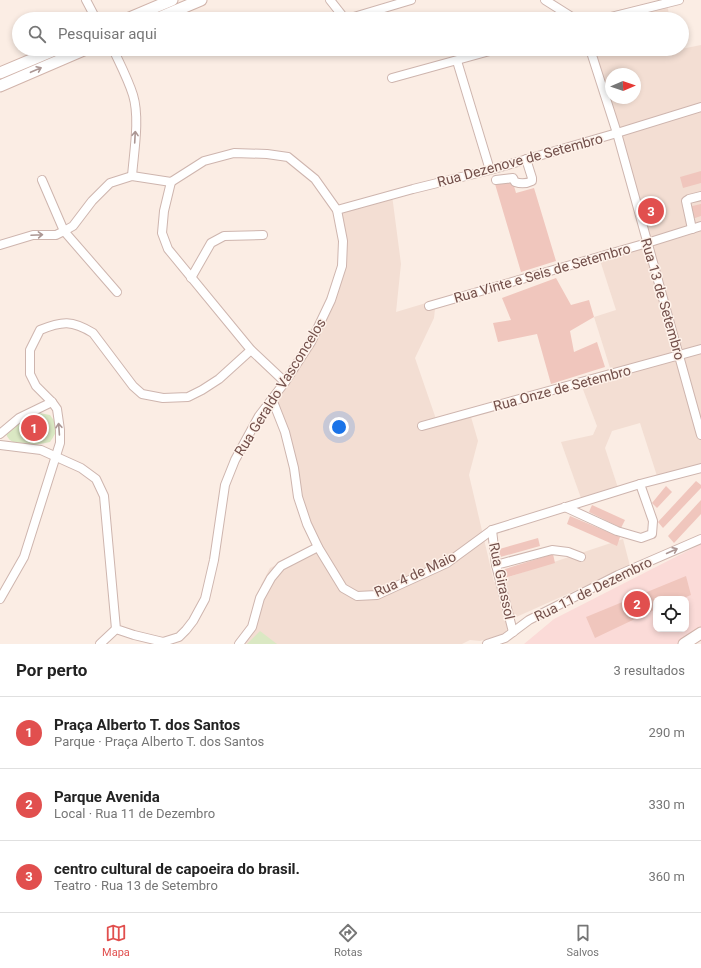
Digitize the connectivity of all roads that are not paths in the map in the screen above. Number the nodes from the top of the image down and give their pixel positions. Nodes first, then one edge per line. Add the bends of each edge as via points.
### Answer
1 (86, 0) edge
2 (172, 0) edge
3 (201, 0) edge
4 (330, 0) edge
5 (412, 0) edge
6 (546, 0) edge
7 (678, 0) edge
8 (92, 12) edge
9 (144, 12) edge
10 (173, 12) edge
11 (340, 12) edge
12 (370, 12) edge
13 (564, 12) edge
14 (630, 12) edge
15 (40, 56) edge
16 (70, 56) edge
17 (116, 56) edge
18 (472, 56) edge
19 (592, 56) edge
20 (457, 60) junction
21 (0, 73) edge
22 (392, 78) dead end
23 (0, 86) edge
24 (701, 107) edge
25 (617, 133) junction
26 (526, 159) junction
27 (490, 170) junction
28 (132, 176) junction
29 (42, 180) dead end
30 (496, 180) dead end
31 (171, 182) junction
32 (701, 196) edge
33 (337, 210) junction
34 (701, 226) edge
35 (692, 229) junction
36 (64, 231) junction
37 (263, 235) dead end
38 (647, 243) junction
39 (0, 245) edge
40 (192, 278) junction
41 (117, 292) dead end
42 (429, 306) dead end
43 (701, 349) edge
44 (250, 350) junction
45 (679, 356) junction
46 (285, 382) junction
47 (272, 399) junction
48 (52, 402) junction
49 (422, 426) dead end
50 (0, 434) edge
51 (701, 435) edge
52 (0, 445) edge
53 (55, 458) junction
54 (701, 468) edge
55 (640, 484) junction
56 (565, 508) junction
57 (492, 530) junction
58 (701, 539) edge
59 (318, 547) junction
60 (581, 557) dead end
61 (496, 565) junction
62 (0, 599) edge
63 (116, 628) junction
64 (513, 632) junction
65 (701, 633) edge
66 (180, 640) edge
67 (100, 644) edge
68 (239, 644) edge
69 (487, 644) edge
70 (684, 644) edge

1 - 8 street
2 - 9 main road
3 - 10 main road
4 - 11 street
5 - 12 street
6 - 13 street
7 - 14 street
15 - 21 main road
23 -> 16 main road
28 -> 17 street via 136,129 133,96
18 - 20 street
19 - 25 street, Rua 13 de Setembro
20 - 22 street
20 - 27 street
24 - 25 street, Rua Dezenove de Setembro
25 - 26 street, Rua Dezenove de Setembro
25 - 38 street, Rua 13 de Setembro
26 - 27 street, Rua Dezenove de Setembro
26 - 30 street via 532,181 521,184 513,178
27 - 33 street, Rua Dezenove de Setembro
28 - 31 street
28 - 36 street via 110,183 73,226
29 - 36 street
31 - 33 street, Rua Geraldo Vasconcelos via 204,161 234,153 288,157 315,179
31 - 40 street via 162,233 168,249
32 - 35 street via 686,201
33 - 46 street, Rua Geraldo Vasconcelos via 343,241 342,266 331,300 318,328
34 - 35 street, Rua Vinte e Seis de Setembro
35 - 38 street, Rua Vinte e Seis de Setembro
39 -> 36 street via 33,235 56,235
36 - 41 street
37 - 40 street via 224,236 211,243
38 - 42 street, Rua Vinte e Seis de Setembro
38 - 45 street, Rua 13 de Setembro
40 - 44 street
43 - 45 street, Rua Onze de Setembro
44 - 46 street
44 - 48 street via 219,379 202,390 188,396 163,398 142,394 133,386 93,333 72,323 56,323 40,330 30,350 30,374 36,386
45 - 49 street, Rua Onze de Setembro
45 - 51 street, Rua 13 de Setembro
46 - 47 street, Rua Geraldo Vasconcelos
47 - 59 street, Rua 4 de Maio via 286,432 298,497
47 - 66 street, Rua Geraldo Vasconcelos via 259,416 235,460 225,486 214,560 205,599
48 - 50 street via 19,418
53 -> 48 street via 60,442 60,430 57,409
52 - 53 street via 40,450
53 - 62 street via 24,557
53 - 63 street via 81,468 96,480 104,496
54 - 55 street, Rua 4 de Maio
55 - 56 street, Rua 4 de Maio
55 - 56 street via 653,521 652,534 641,538
56 - 57 street, Rua 4 de Maio
57 - 59 street, Rua 4 de Maio via 447,563 377,596 357,596 343,588
57 - 61 street, Rua Girassol
64 -> 58 street, Rua 11 de Dezembro via 529,620 618,575
59 - 68 street via 281,566 270,578 260,598 252,627
60 - 61 street via 552,550
61 - 64 street, Rua Girassol
63 - 66 street, Rua Geraldo Vasconcelos via 162,642
63 - 67 street
64 - 69 street, Rua 11 de Dezembro via 505,638
65 - 70 main road

